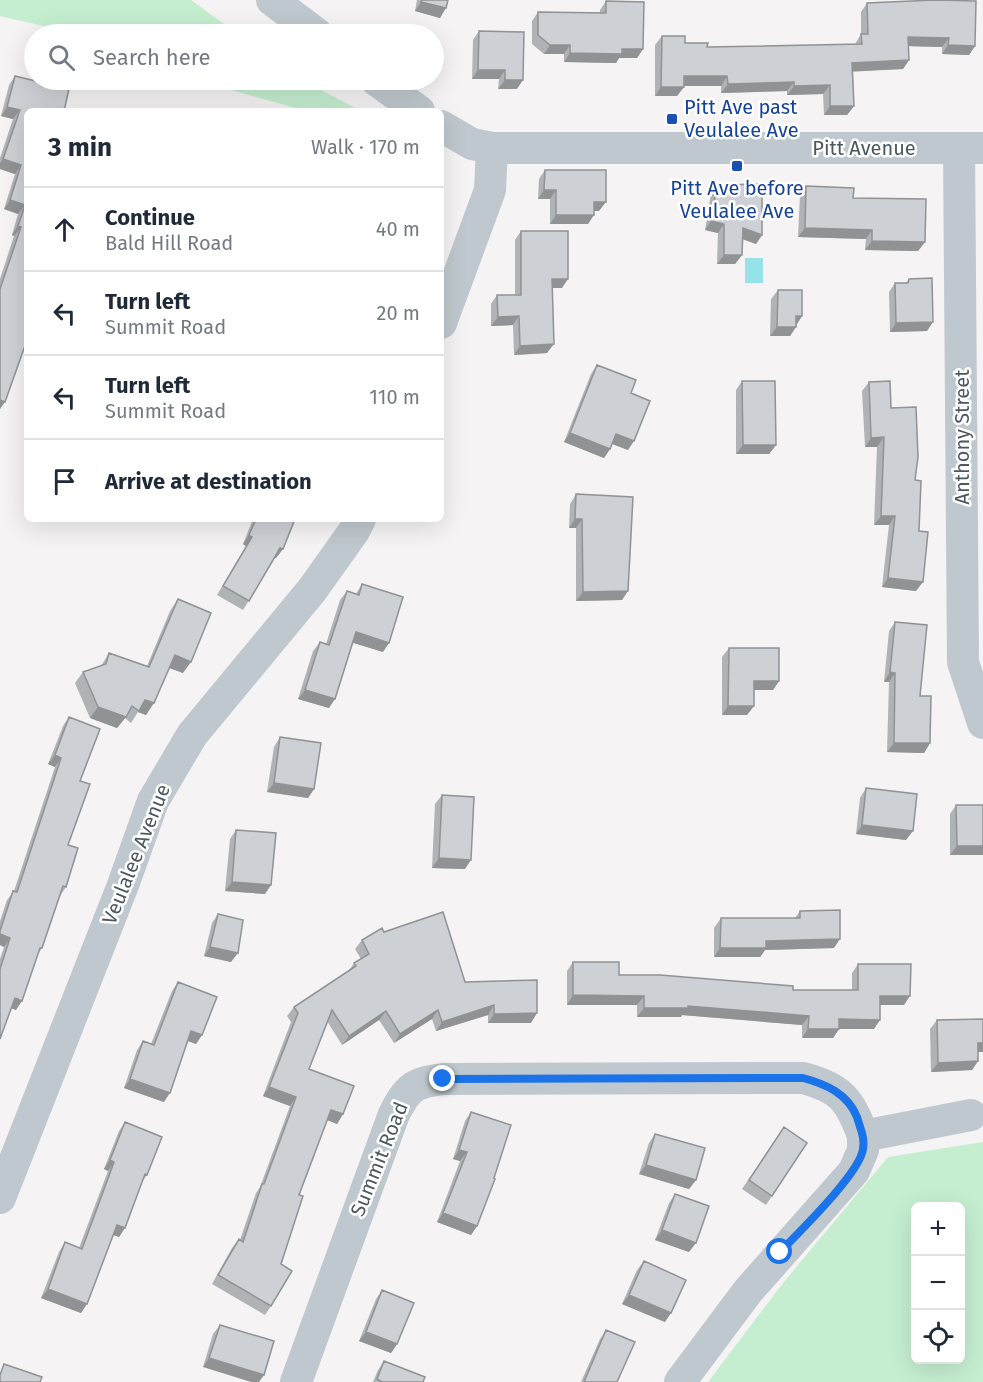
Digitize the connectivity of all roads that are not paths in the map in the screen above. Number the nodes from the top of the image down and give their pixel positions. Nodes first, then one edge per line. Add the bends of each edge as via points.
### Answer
1 (272, 0) edge
2 (303, 24) edge
3 (390, 90) edge
4 (415, 108) edge
5 (444, 128) edge
6 (492, 148) junction
7 (971, 148) edge
8 (444, 316) edge
9 (358, 522) edge
10 (983, 723) edge
11 (971, 1115) dead end
12 (863, 1136) junction
13 (0, 1198) edge
14 (296, 1382) edge
15 (680, 1382) edge

1 - 2 street
3 - 4 street
5 - 6 street, Pitt Avenue via 472,144
6 - 7 street, Pitt Avenue
6 - 8 street via 490,190
7 - 10 street, Anthony Street via 963,662
9 - 13 street, Veulalee Avenue via 312,590 192,735 153,801
11 - 12 street
12 - 14 street, Summit Road via 855,1112 842,1096 825,1084 803,1078 421,1082 404,1094 394,1114
12 - 15 street via 863,1150 854,1171 748,1291

